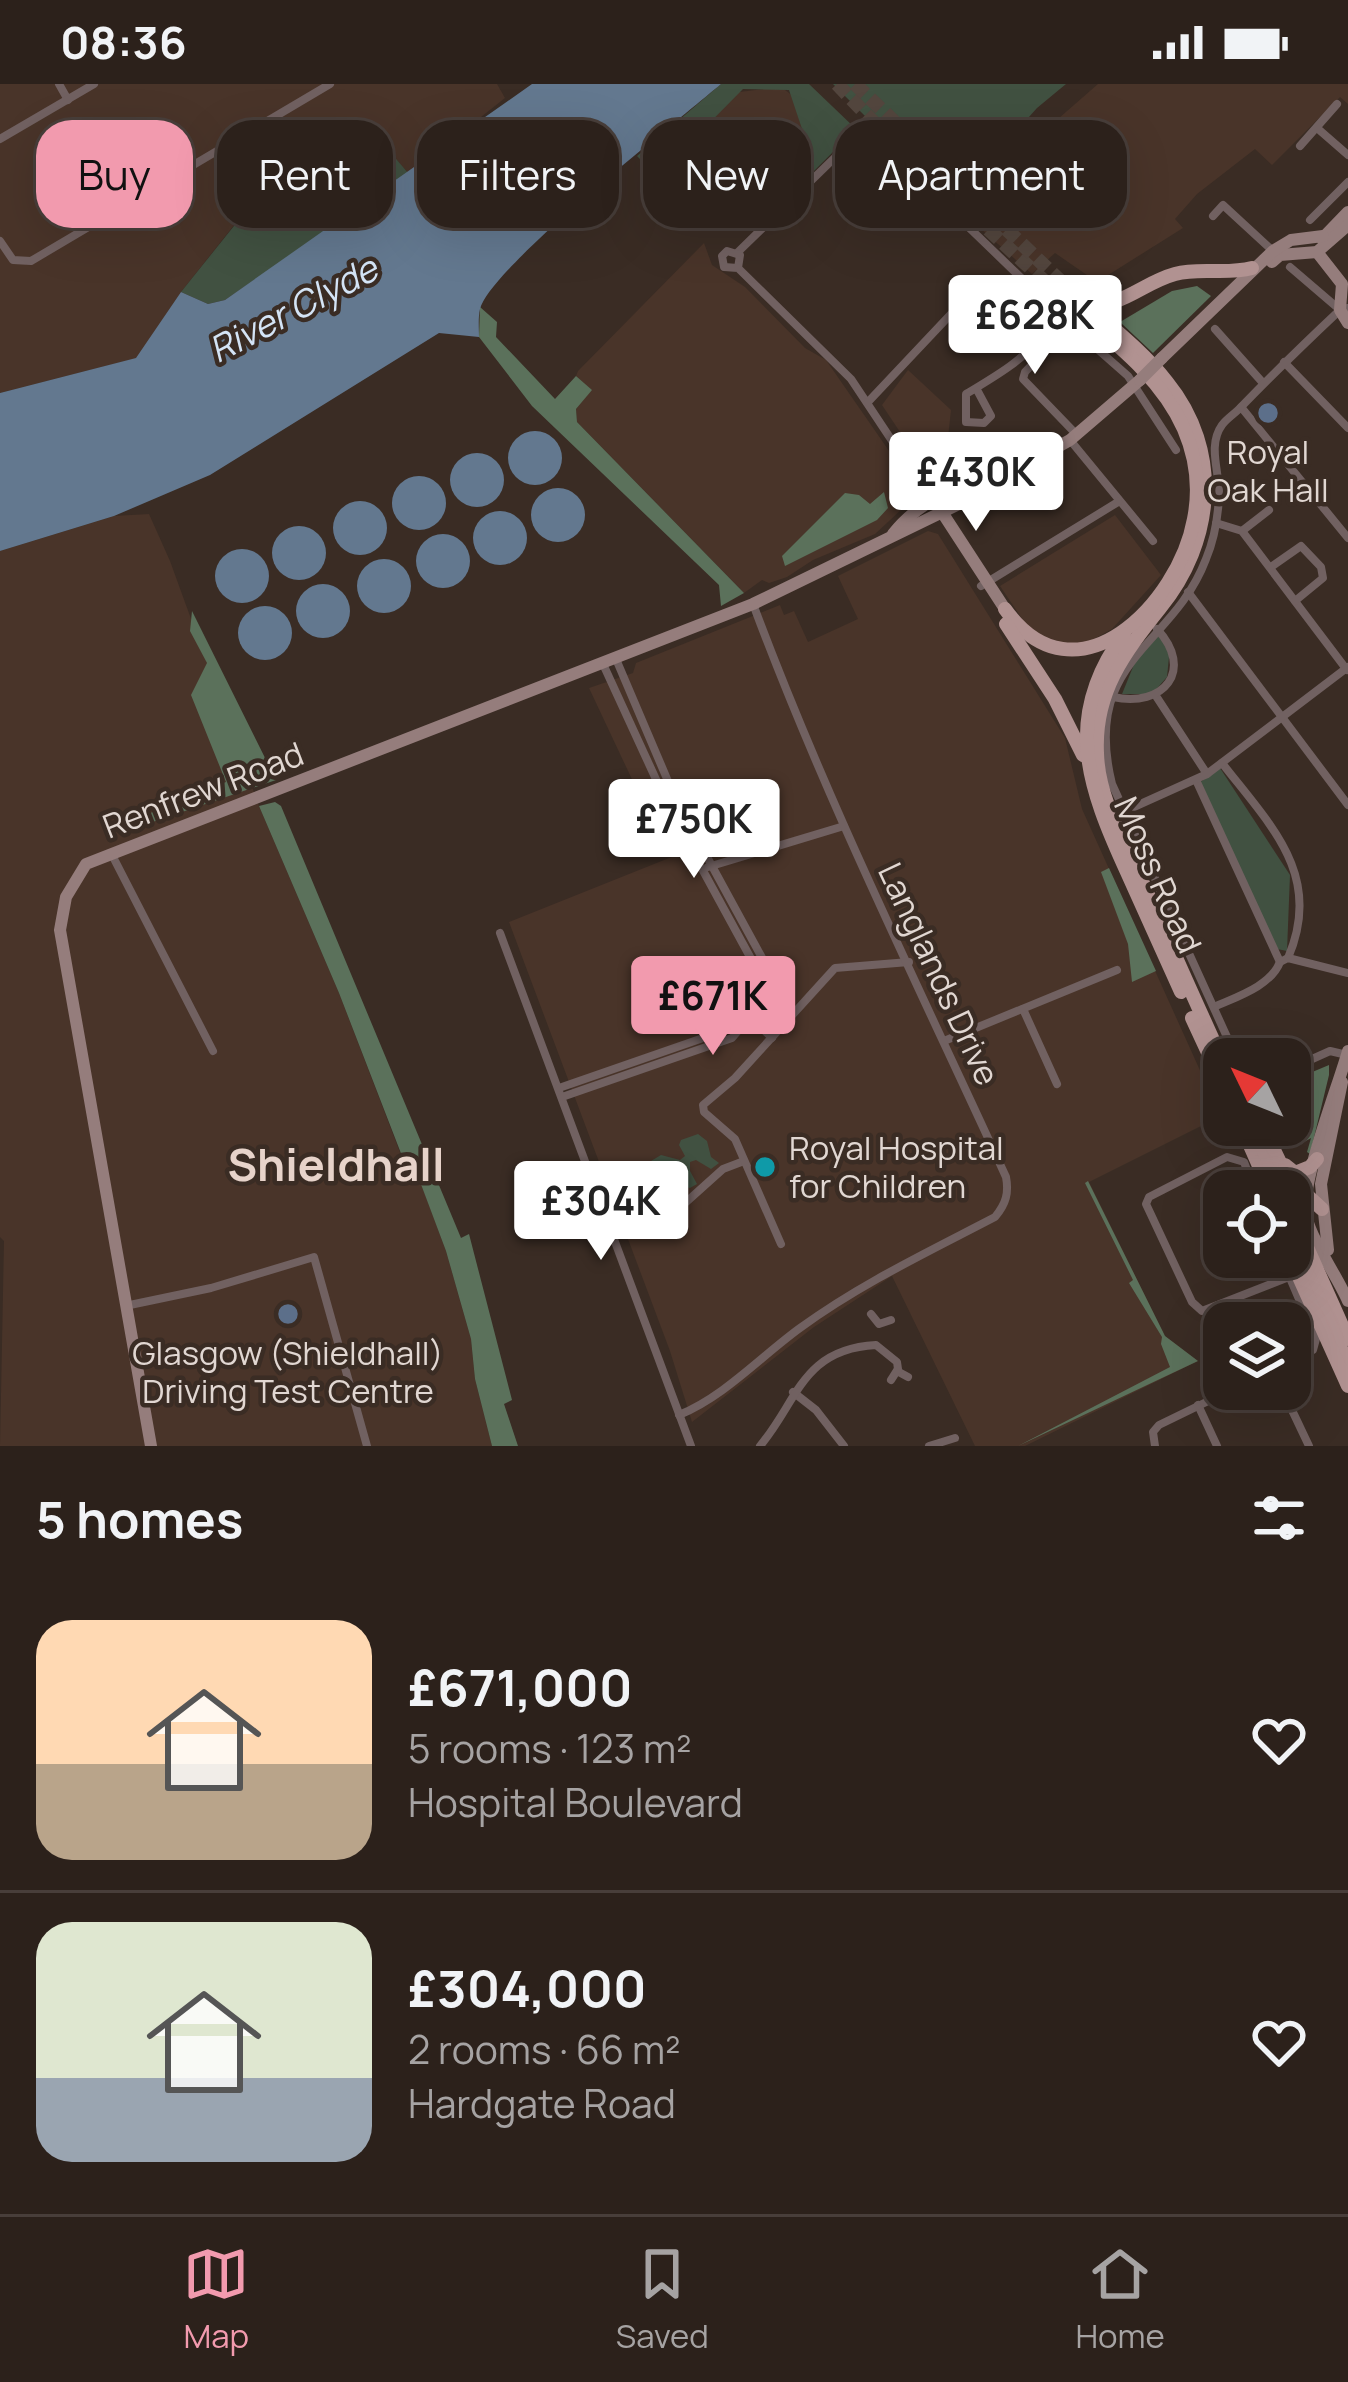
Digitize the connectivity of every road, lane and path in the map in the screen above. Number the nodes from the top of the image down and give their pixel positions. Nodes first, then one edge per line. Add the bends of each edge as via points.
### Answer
1 (59, 84) edge
2 (94, 84) edge
3 (329, 84) edge
4 (68, 100) junction
5 (1337, 104) dead end
6 (1317, 128) junction
7 (0, 139) edge
8 (1300, 146) dead end
9 (1348, 155) edge
10 (1348, 182) edge
11 (1324, 206) junction
12 (1213, 216) dead end
13 (1345, 219) edge
14 (1310, 220) dead end
15 (1323, 236) junction
16 (0, 241) edge
17 (737, 252) junction
18 (1318, 252) junction
19 (1281, 258) junction
20 (1330, 266) junction
21 (738, 268) junction
22 (1252, 268) junction
23 (1309, 268) dead end
24 (1348, 269) edge
25 (1301, 276) junction
26 (1224, 298) junction
27 (1076, 300) junction
28 (1345, 314) edge
29 (1070, 325) junction
30 (1215, 329) dead end
31 (1045, 335) dead end
32 (1031, 349) junction
33 (1284, 362) junction
34 (1137, 382) junction
35 (1263, 383) junction
36 (976, 388) junction
37 (868, 402) junction
38 (1241, 407) junction
39 (1348, 428) edge
40 (1072, 433) junction
41 (1176, 450) dead end
42 (1118, 502) junction
43 (1269, 510) dead end
44 (934, 512) junction
45 (1216, 523) junction
46 (1242, 531) junction
47 (890, 538) junction
48 (1348, 538) edge
49 (1153, 542) dead end
50 (1270, 567) junction
51 (984, 584) junction
52 (1188, 592) junction
53 (1295, 601) junction
54 (753, 604) junction
55 (1002, 611) junction
56 (1140, 617) junction
57 (1157, 629) junction
58 (609, 661) junction
59 (1347, 669) edge
60 (1156, 696) junction
61 (1113, 697) junction
62 (1282, 718) junction
63 (1222, 763) junction
64 (1087, 765) junction
65 (1207, 774) junction
66 (1196, 780) junction
67 (1348, 805) edge
68 (1125, 811) junction
69 (844, 826) junction
70 (111, 852) junction
71 (706, 868) junction
72 (500, 933) dead end
73 (1284, 960) junction
74 (909, 962) junction
75 (1117, 970) dead end
76 (1348, 973) edge
77 (1214, 1007) junction
78 (1023, 1009) junction
79 (749, 1015) junction
80 (772, 1038) junction
81 (1214, 1038) edge
82 (1228, 1038) edge
83 (944, 1041) junction
84 (1203, 1041) edge
85 (213, 1051) dead end
86 (1346, 1058) edge
87 (1311, 1060) edge
88 (1058, 1084) dead end
89 (560, 1092) junction
90 (1272, 1146) edge
91 (1277, 1157) junction
92 (1317, 1159) junction
93 (744, 1161) junction
94 (1246, 1170) edge
95 (1284, 1170) edge
96 (1311, 1182) edge
97 (1311, 1200) edge
98 (1322, 1209) junction
99 (1311, 1228) edge
100 (614, 1236) junction
101 (781, 1244) dead end
102 (1311, 1256) edge
103 (1331, 1266) junction
104 (1286, 1278) edge
105 (1296, 1278) edge
106 (1310, 1278) edge
107 (1348, 1301) edge
108 (124, 1307) junction
109 (871, 1313) dead end
110 (891, 1320) dead end
111 (879, 1324) junction
112 (1348, 1339) edge
113 (876, 1345) junction
114 (1348, 1364) edge
115 (908, 1377) dead end
116 (1348, 1386) edge
117 (793, 1392) junction
118 (1203, 1404) edge
119 (1198, 1406) junction
120 (1292, 1410) edge
121 (679, 1414) junction
122 (955, 1438) dead end
123 (148, 1442) edge
124 (763, 1445) edge
125 (367, 1446) edge
126 (691, 1446) edge
127 (844, 1446) edge
128 (929, 1446) edge
129 (1154, 1446) edge
130 (1217, 1446) edge
131 (1309, 1446) edge

1 - 4 street
2 - 4 street
3 - 16 street via 31,261 14,260
4 - 7 street
5 - 6 street
6 - 8 street
6 - 9 street
10 - 11 street
11 - 13 street
11 - 14 street
12 - 19 street via 1223,205
13 - 15 street
13 - 18 street
15 - 18 street
15 - 19 street via 1291,240
17 - 21 street
17 - 21 street via 722,260
17 - 29 street via 866,131
18 - 19 street
18 - 20 street
19 - 22 street
19 - 25 street
19 - 26 street
20 - 24 street
20 - 28 street via 1342,284
21 - 37 street
22 - 26 street
22 - 27 main road via 1179,273 1111,305
23 - 25 street
25 - 28 street
26 - 34 street, bridge
27 - 56 main road, Moss Road via 1156,386 1182,426 1194,465 1194,519 1184,554
27 - 81 main road, Moss Road via 1172,389 1204,463 1200,535 1184,574 1102,696 1097,727 1108,805
28 - 33 street
29 - 34 street
29 - 40 street via 1022,379
30 - 35 street
31 - 32 street
32 - 36 street
32 - 37 street via 968,296
33 - 35 street
33 - 39 street
34 - 40 street
34 - 41 street
35 - 38 street
36 - 36 street via 991,416 984,423 966,422 966,394
37 - 44 street
38 - 45 street via 1214,443
38 - 48 street
40 - 42 street
40 - 44 street via 998,485
42 - 49 street
42 - 51 street
43 - 46 street
44 - 47 street
44 - 47 street via 904,520
44 - 51 street
45 - 46 street
45 - 52 street
46 - 50 street
47 - 54 street, Renfrew Road
50 - 53 street
50 - 53 street via 1301,546 1321,567 1323,578
51 - 55 street
52 - 57 street
52 - 62 street
53 - 59 street
54 - 58 street, Renfrew Road
54 - 69 street, Langlands Drive
55 - 56 main road via 1031,639 1062,652 1093,647
55 - 64 main road
56 - 64 main road, Moss Road via 1096,685
57 - 60 street via 1174,664
57 - 61 street via 1130,659
58 - 70 street, Renfrew Road
58 - 71 street
59 - 62 street
60 - 61 street
60 - 65 street
61 - 68 street via 1107,765
62 - 63 street
62 - 67 street
63 - 65 street
63 - 73 street via 1297,873 1303,905
64 - 84 main road, Moss Road via 1101,814
65 - 66 street
66 - 68 street
66 - 73 street
68 - 77 street
69 - 71 street
69 - 74 street, Langlands Drive
70 - 85 street
70 - 108 street, Renfrew Road via 74,879 60,930
71 - 79 street via 770,972 767,997
72 - 89 street
73 - 76 street
73 - 77 street via 1263,982
74 - 80 street via 835,968
74 - 83 street, Langlands Drive
75 - 78 street
77 - 82 street
78 - 83 street
78 - 88 street
79 - 80 street
79 - 89 street
80 - 93 street via 703,1105
83 - 121 street, Langlands Drive via 1006,1177 1000,1211 879,1276
86 - 87 street via 1330,1051
86 - 92 street
86 - 98 street
89 - 100 street
90 - 91 main road
91 - 92 main road via 1295,1173
91 - 95 main road
92 - 96 street
93 - 100 street via 722,1168 684,1204
93 - 101 street
94 - 104 street via 1227,1157 1149,1197 1147,1210 1202,1311
97 - 98 main road
98 - 103 street
99 - 103 street
100 - 121 street
102 - 112 main road
103 - 107 street
105 - 116 main road
106 - 114 main road
108 - 123 street, Renfrew Road
108 - 125 street via 314,1257
109 - 111 street
110 - 111 street
111 - 113 street
113 - 115 street via 895,1358 894,1376
113 - 117 street via 830,1358
117 - 124 street
117 - 127 street
118 - 119 street
119 - 129 street via 1155,1428
119 - 130 street
120 - 131 street
121 - 126 street
122 - 128 street

